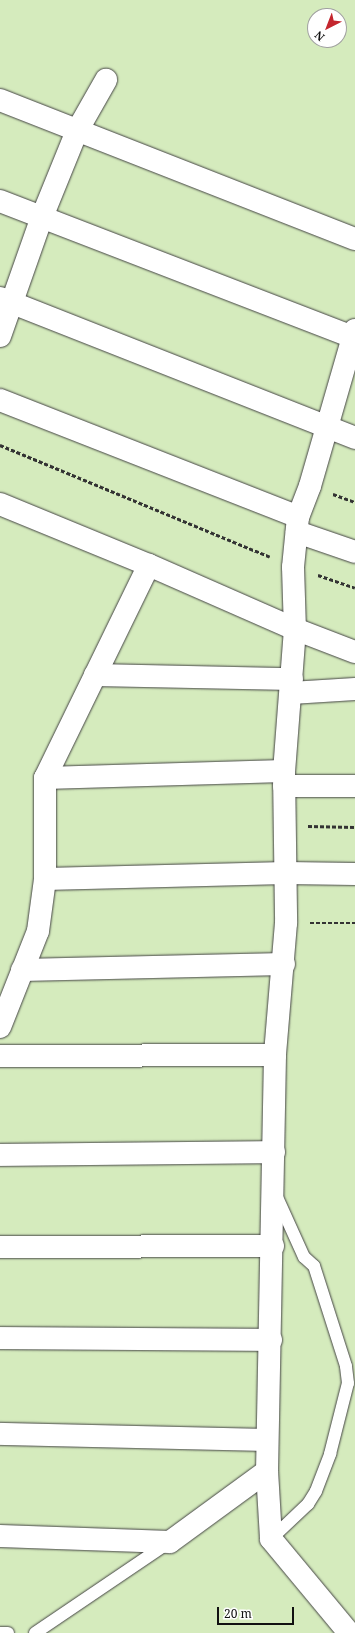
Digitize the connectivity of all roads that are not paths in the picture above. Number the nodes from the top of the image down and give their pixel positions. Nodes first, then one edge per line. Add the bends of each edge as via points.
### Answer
1 (106, 80) dead end
2 (0, 100) edge
3 (77, 131) junction
4 (0, 201) edge
5 (42, 217) junction
6 (355, 239) edge
7 (6, 300) edge
8 (354, 334) edge
9 (0, 336) edge
10 (0, 400) edge
11 (327, 428) junction
12 (355, 438) edge
13 (0, 504) edge
14 (297, 524) junction
15 (355, 552) edge
16 (149, 565) junction
17 (295, 628) junction
18 (355, 652) edge
19 (95, 675) junction
20 (291, 686) junction
21 (355, 689) edge
22 (45, 778) junction
23 (284, 778) junction
24 (355, 786) edge
25 (286, 873) junction
26 (355, 874) edge
27 (45, 879) junction
28 (284, 964) junction
29 (22, 970) junction
30 (0, 1027) edge
31 (275, 1055) junction
32 (0, 1056) edge
33 (274, 1152) junction
34 (0, 1155) edge
35 (274, 1191) junction
36 (0, 1246) edge
37 (273, 1246) junction
38 (0, 1338) edge
39 (271, 1340) junction
40 (0, 1434) edge
41 (267, 1440) junction
42 (267, 1471) junction
43 (0, 1536) edge
44 (271, 1539) junction
45 (170, 1542) junction
46 (0, 1632) edge
47 (8, 1633) edge
48 (35, 1633) edge
49 (349, 1633) edge

1 - 3 street
2 - 3 street
3 - 5 street
3 - 6 street
4 - 5 street
5 - 7 street
5 - 8 street
7 - 9 street
7 - 11 street
8 - 11 street
10 - 14 street
11 - 12 street
11 - 14 street
13 - 16 street
14 - 15 street
14 - 17 street via 293,567
16 - 17 street
16 - 19 street
17 - 18 street
17 - 20 street
19 - 20 street
19 - 22 street
20 - 21 street
20 - 23 street
22 - 23 street
22 - 27 street
23 - 24 street
23 - 25 street via 283,826
25 - 26 street
25 - 27 street
25 - 28 street
27 - 29 street via 38,931
28 - 29 street
28 - 31 street
29 - 30 street
31 - 32 street
31 - 33 street
33 - 34 street
33 - 35 street
35 - 37 street
35 - 44 lane via 304,1257 314,1266 346,1366 348,1383 330,1454 316,1491 308,1504
36 - 37 street
37 - 39 street
38 - 39 street
39 - 41 street
40 - 41 street
41 - 42 street
42 - 44 street
42 - 45 street
43 - 45 street
44 - 49 street
45 - 48 lane
46 - 47 lane

